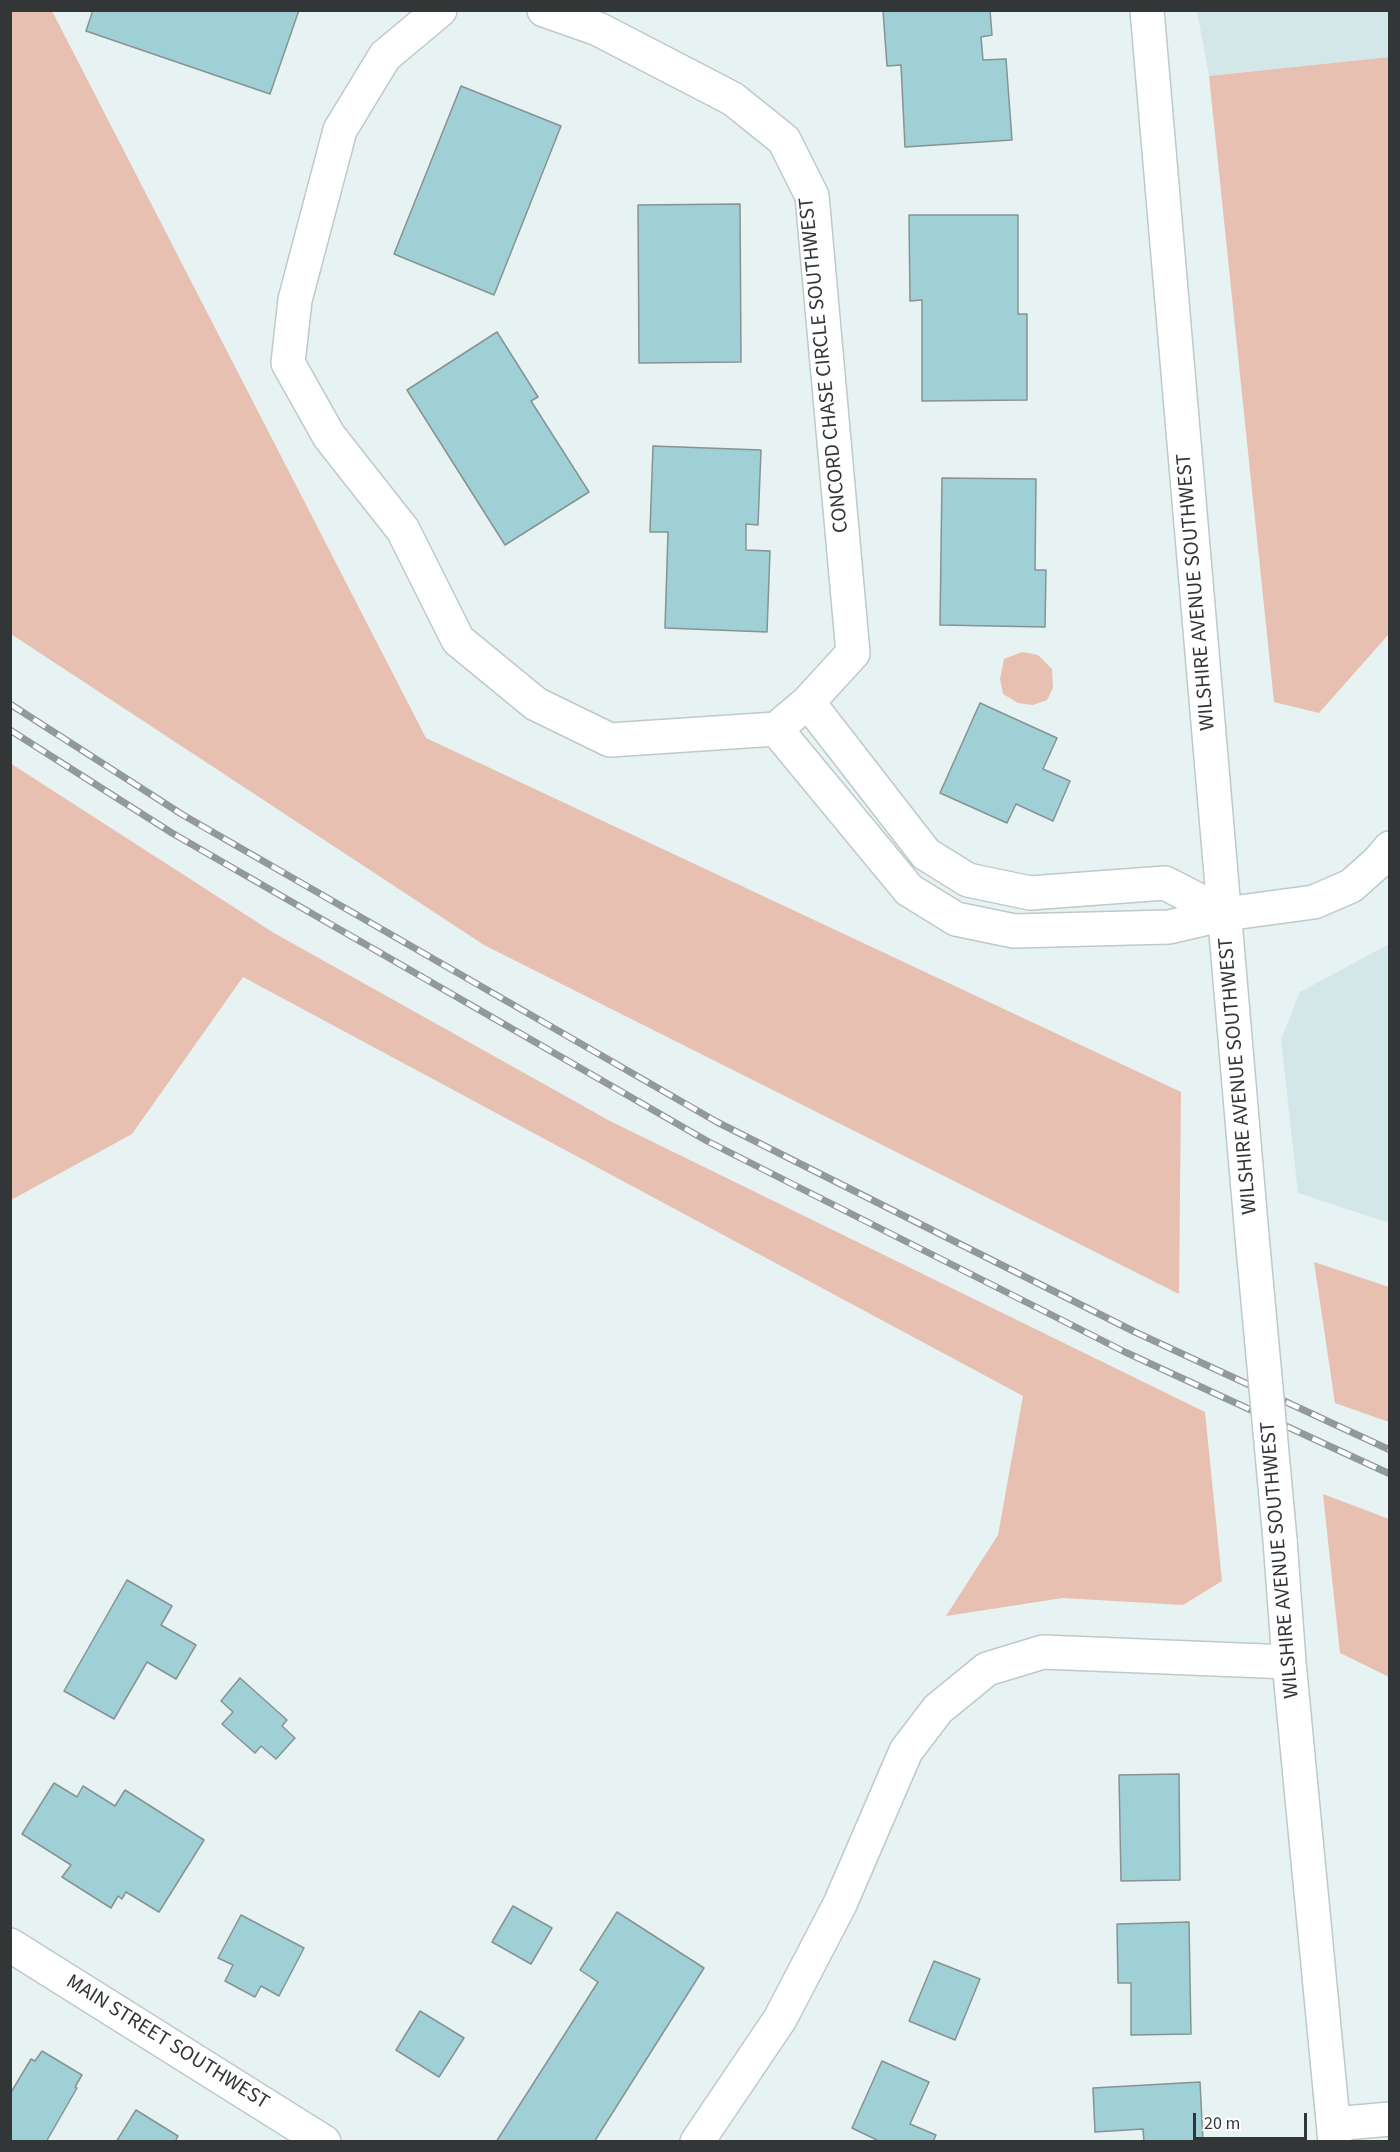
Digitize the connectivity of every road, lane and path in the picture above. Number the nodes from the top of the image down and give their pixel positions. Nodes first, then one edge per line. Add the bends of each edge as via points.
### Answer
1 (440, 10) edge
2 (544, 10) edge
3 (1147, 10) edge
4 (808, 702) junction
5 (776, 729) junction
6 (1389, 848) edge
7 (1225, 914) junction
8 (1289, 1662) junction
9 (10, 1945) edge
10 (1389, 2119) edge
11 (1334, 2133) edge
12 (324, 2142) edge
13 (697, 2142) edge

1 - 5 street via 385,56 340,130 295,300 288,363 329,436 403,530 458,640 536,704 610,740
2 - 4 street, CONCORD CHASE CIRCLE SOUTHWEST via 598,29 733,99 784,140 812,196 853,653
3 - 7 street, WILSHIRE AVENUE SOUTHWEST
4 - 5 street, CONCORD CHASE CIRCLE SOUTHWEST
4 - 7 street via 926,854 968,880 1030,893 1165,883
5 - 7 street via 909,890 956,919 1014,931 1142,929
6 - 7 street via 1351,886 1314,902
7 - 8 street, WILSHIRE AVENUE SOUTHWEST, bridge
8 - 11 street, WILSHIRE AVENUE SOUTHWEST
8 - 13 street via 1042,1652 987,1669 938,1709 906,1751 840,1904 780,2019
9 - 12 street, MAIN STREET SOUTHWEST
10 - 11 street

